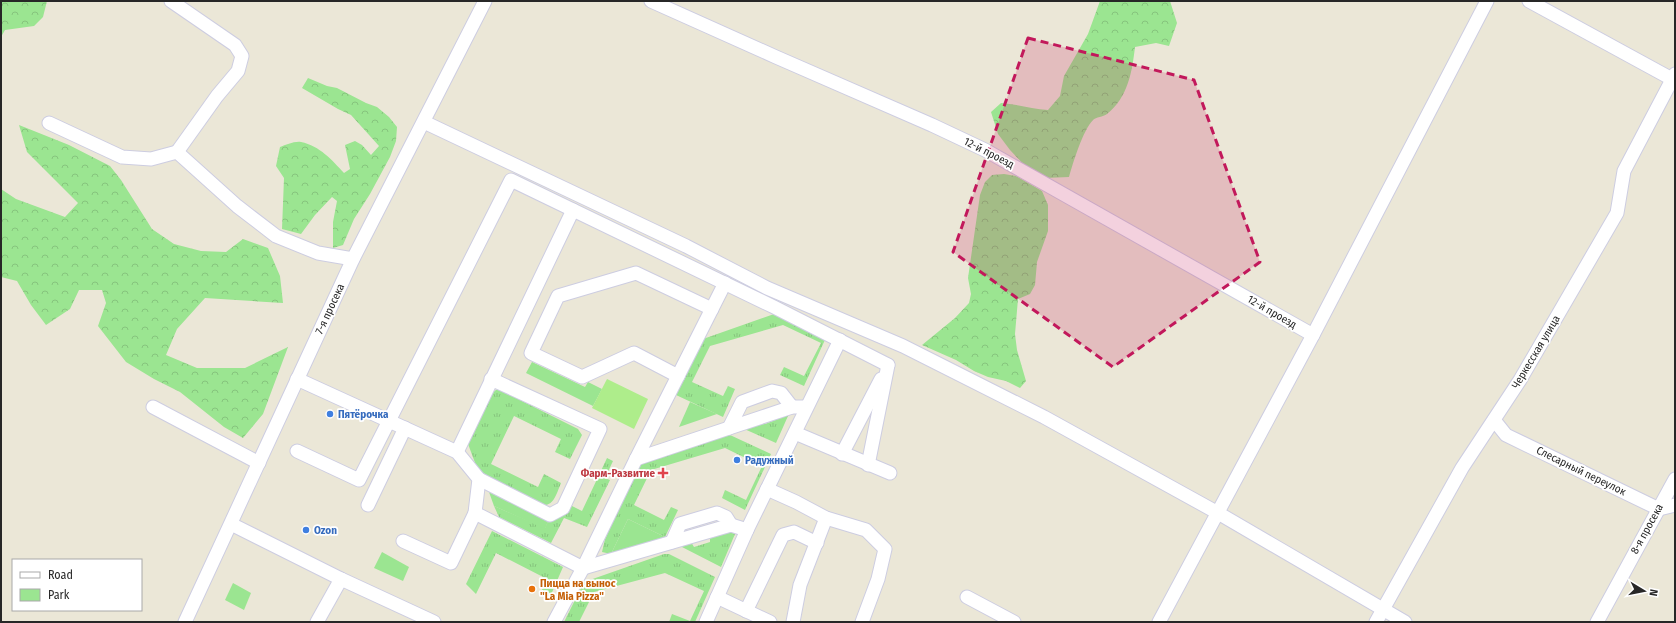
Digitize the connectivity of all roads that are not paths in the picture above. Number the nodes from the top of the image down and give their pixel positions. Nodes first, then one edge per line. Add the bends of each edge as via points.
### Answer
1 (171, 1) edge
2 (485, 1) edge
3 (651, 1) edge
4 (1487, 1) edge
5 (1529, 1) edge
6 (1674, 76) edge
7 (424, 122) junction
8 (49, 124) dead end
9 (177, 152) junction
10 (573, 210) junction
11 (353, 259) junction
12 (725, 283) junction
13 (712, 309) junction
14 (1312, 335) junction
15 (840, 340) junction
16 (888, 365) junction
17 (678, 376) junction
18 (297, 379) junction
19 (491, 379) junction
20 (154, 407) dead end
21 (806, 407) junction
22 (792, 408) junction
23 (1494, 420) junction
24 (389, 421) junction
25 (405, 428) junction
26 (729, 428) junction
27 (795, 433) junction
28 (297, 451) dead end
29 (457, 452) junction
30 (842, 454) junction
31 (636, 459) junction
32 (259, 462) junction
33 (868, 465) junction
34 (890, 473) dead end
35 (479, 479) junction
36 (1675, 479) edge
37 (767, 489) junction
38 (368, 505) dead end
39 (1675, 505) edge
40 (1659, 508) junction
41 (475, 513) junction
42 (1218, 513) junction
43 (826, 518) junction
44 (231, 524) junction
45 (747, 530) junction
46 (403, 541) dead end
47 (816, 543) junction
48 (583, 568) junction
49 (341, 579) junction
50 (717, 597) junction
51 (967, 597) dead end
52 (1383, 610) junction
53 (746, 611) junction
54 (185, 622) edge
55 (317, 622) edge
56 (432, 622) edge
57 (554, 622) edge
58 (706, 622) edge
59 (770, 622) edge
60 (793, 622) edge
61 (862, 622) edge
62 (1014, 622) edge
63 (1159, 622) edge
64 (1376, 622) edge
65 (1405, 622) edge
66 (1597, 622) edge

1 - 9 street via 235,45 242,56 238,71
2 - 7 street, 7-я просека
3 - 14 street, 12-й проезд via 932,124 985,150
4 - 14 street
5 - 6 street
6 - 23 street, Черкесская улица via 1624,171 1617,213
7 - 11 street, 7-я просека
7 - 42 street via 686,246 767,288 903,346 1044,417
8 - 9 street via 122,157 151,159
9 - 11 street via 237,206 276,236 318,253
10 - 12 street
10 - 19 street
10 - 24 street via 511,180
11 - 18 street, 7-я просека
12 - 13 street
12 - 15 street
13 - 17 street
13 - 17 street via 636,273 558,296 531,353 582,378 634,354
14 - 42 street
15 - 16 street
15 - 21 street
16 - 30 street
16 - 33 street
17 - 31 street
18 - 24 street
18 - 32 street, 7-я просека
19 - 29 street
19 - 35 street via 600,428 562,508 550,514
20 - 32 street
21 - 22 street
21 - 27 street
22 - 26 street
22 - 26 street via 781,393 772,391 742,402
23 - 40 street, Слесарный переулок via 1506,435
23 - 52 street, Черкесская улица via 1462,468
24 - 25 street
24 - 28 street via 359,480
25 - 29 street
25 - 38 street
26 - 31 street
27 - 30 street
27 - 37 street
29 - 35 street
30 - 33 street
31 - 48 street
32 - 44 street, 7-я просека
33 - 34 street
35 - 41 street
36 - 40 street, 8-я просека
37 - 43 street
37 - 45 street
39 - 40 street
40 - 66 street, 8-я просека
41 - 46 street via 451,563
41 - 48 street
42 - 52 street
42 - 63 street
43 - 47 street
43 - 61 street via 866,530 885,550 878,579
44 - 49 street
44 - 54 street, 7-я просека
45 - 48 street via 731,525
45 - 50 street
47 - 53 street via 794,532 783,535
47 - 60 street via 800,585
48 - 57 street
49 - 55 street
49 - 56 street
50 - 53 street
50 - 58 street
51 - 62 street
52 - 64 street, Черкесская улица
52 - 65 street
53 - 59 street

